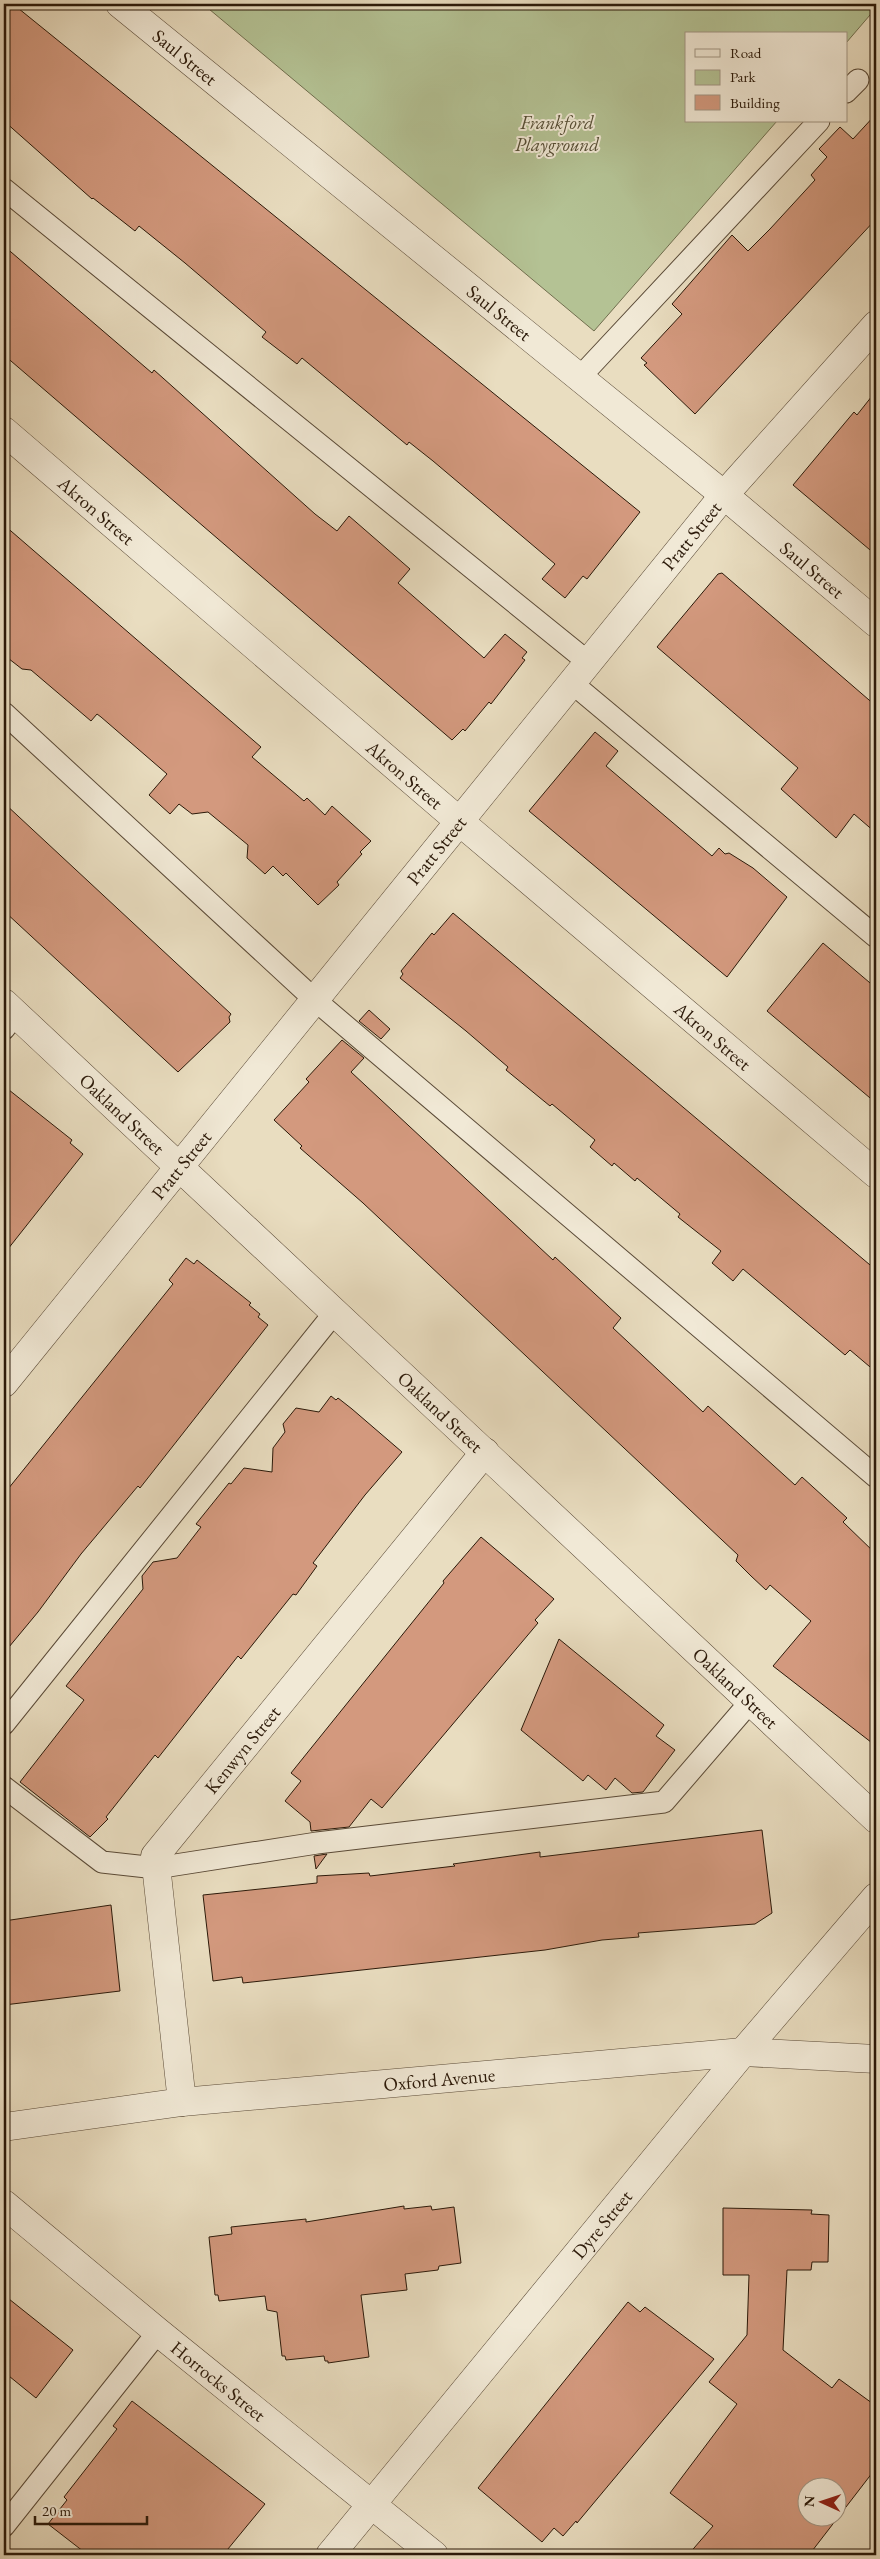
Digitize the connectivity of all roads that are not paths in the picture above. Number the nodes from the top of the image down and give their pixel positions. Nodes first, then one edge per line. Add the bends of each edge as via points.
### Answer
1 (120, 4) edge
2 (818, 122) edge
3 (4, 188) edge
4 (872, 336) edge
5 (580, 377) junction
6 (4, 430) edge
7 (724, 495) junction
8 (876, 623) edge
9 (580, 673) junction
10 (4, 713) edge
11 (459, 821) junction
12 (876, 937) edge
13 (314, 1000) junction
14 (8, 1015) edge
15 (180, 1168) junction
16 (876, 1174) edge
17 (335, 1312) junction
18 (4, 1383) edge
19 (485, 1452) junction
20 (876, 1477) edge
21 (751, 1701) junction
22 (4, 1724) edge
23 (4, 1787) edge
24 (876, 1819) edge
25 (156, 1868) junction
26 (876, 1897) edge
27 (743, 2052) junction
28 (876, 2059) edge
29 (182, 2102) junction
30 (4, 2127) edge
31 (4, 2204) edge
32 (158, 2332) junction
33 (372, 2503) junction
34 (4, 2526) edge
35 (330, 2555) edge
36 (434, 2555) edge

1 - 5 street, Saul Street
2 - 5 lane
3 - 9 lane
4 - 7 street, Pratt Street
5 - 7 street, Saul Street
6 - 11 street, Akron Street
7 - 8 street, Saul Street
7 - 9 street, Pratt Street
9 - 11 street, Pratt Street
9 - 12 lane
10 - 13 lane
11 - 13 street, Pratt Street
11 - 16 street, Akron Street
13 - 15 street, Pratt Street
13 - 20 lane
14 - 15 street, Oakland Street
15 - 17 street, Oakland Street
15 - 18 street, Pratt Street
17 - 19 street, Oakland Street
17 - 22 lane
19 - 21 street, Oakland Street
19 - 25 street, Kenwyn Street via 155,1856
21 - 24 street, Oakland Street
21 - 25 lane via 664,1802 317,1843
23 - 25 lane via 102,1862
25 - 29 street, Kenwyn Street
26 - 27 street, Dyre Street
27 - 28 street, Oxford Avenue
27 - 29 street, Oxford Avenue
27 - 33 street, Dyre Street
29 - 30 street, Oxford Avenue
31 - 32 street, Horrocks Street
32 - 33 street, Horrocks Street
32 - 34 lane
33 - 35 street, Dyre Street
33 - 36 street, Horrocks Street

